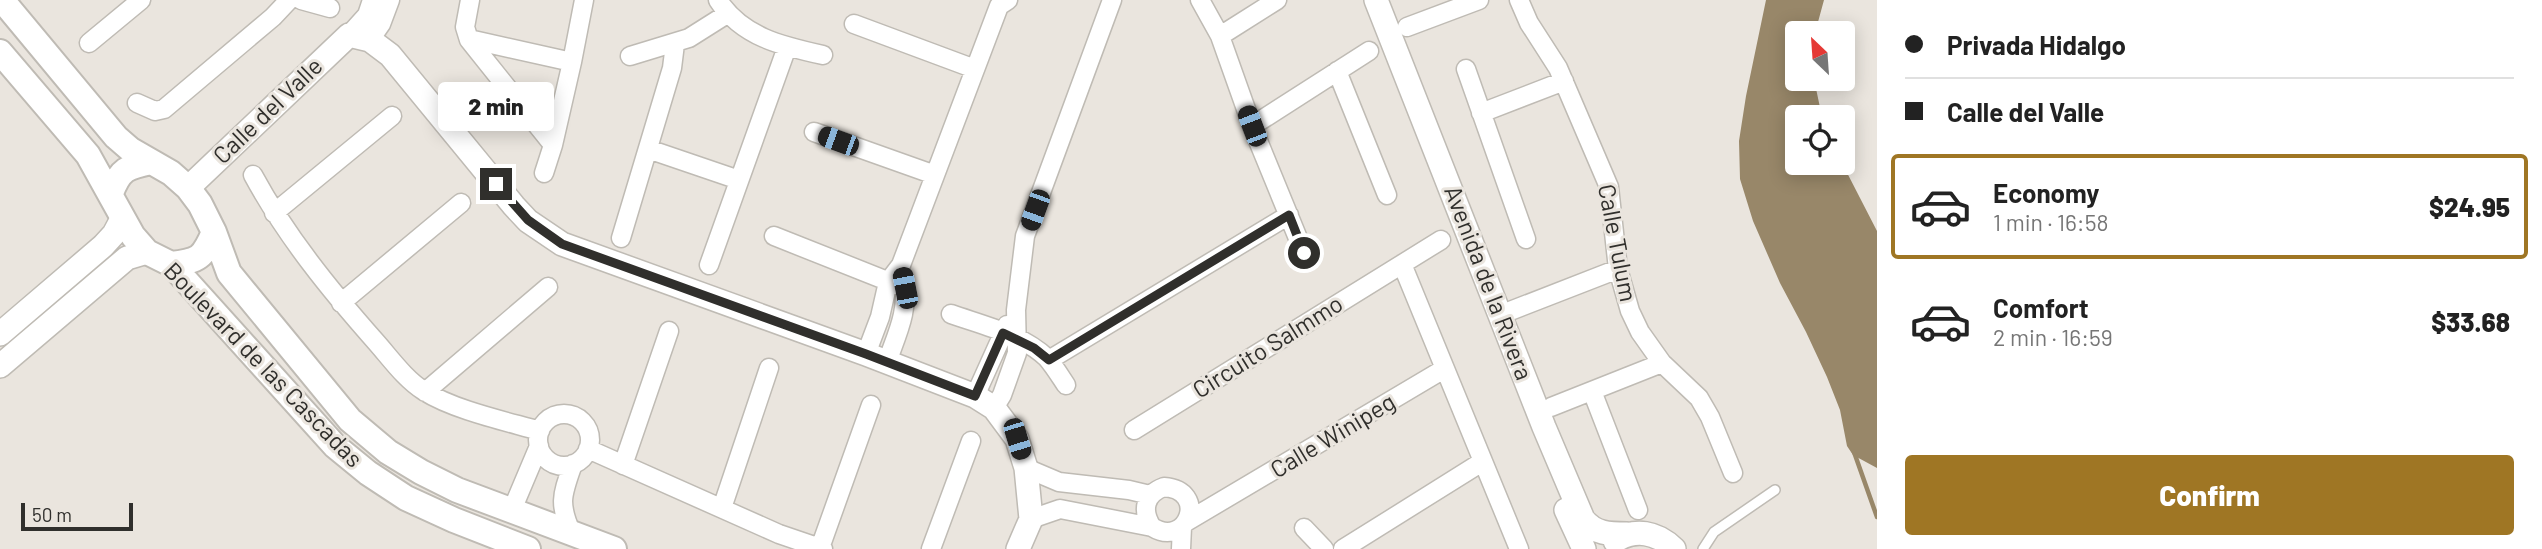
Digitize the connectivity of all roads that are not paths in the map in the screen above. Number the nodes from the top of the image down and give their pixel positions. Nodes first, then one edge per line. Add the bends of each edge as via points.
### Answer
1 (2, 0) edge
2 (141, 0) edge
3 (289, 0) edge
4 (300, 0) edge
5 (372, 0) edge
6 (390, 0) edge
7 (470, 0) edge
8 (584, 0) edge
9 (1112, 0) edge
10 (1200, 0) edge
11 (1277, 0) edge
12 (1363, 0) edge
13 (1376, 0) edge
14 (1479, 0) edge
15 (1519, 0) edge
16 (1001, 2) edge
17 (723, 7) edge
18 (330, 8) dead end
19 (854, 24) dead end
20 (1407, 27) dead end
21 (1220, 36) junction
22 (359, 38) junction
23 (469, 39) junction
24 (89, 43) dead end
25 (676, 44) junction
26 (787, 47) junction
27 (1369, 51) dead end
28 (0, 52) edge
29 (823, 55) dead end
30 (630, 56) dead end
31 (572, 62) junction
32 (1398, 67) junction
33 (975, 69) junction
34 (1466, 69) dead end
35 (1337, 71) junction
36 (1564, 81) junction
37 (137, 103) dead end
38 (1481, 113) junction
39 (392, 116) dead end
40 (1252, 126) junction
41 (814, 132) dead end
42 (553, 145) junction
43 (648, 149) junction
44 (151, 163) junction
45 (544, 173) dead end
46 (253, 175) dead end
47 (935, 175) junction
48 (739, 180) junction
49 (188, 188) junction
50 (111, 193) junction
51 (1387, 195) dead end
52 (461, 203) dead end
53 (274, 213) junction
54 (1289, 215) junction
55 (121, 219) junction
56 (214, 232) junction
57 (774, 236) dead end
58 (621, 238) dead end
59 (1526, 239) dead end
60 (1441, 240) dead end
61 (147, 252) junction
62 (1304, 253) dead end
63 (171, 264) junction
64 (1402, 264) junction
65 (709, 265) dead end
66 (901, 265) junction
67 (1618, 269) junction
68 (888, 282) junction
69 (548, 287) dead end
70 (905, 288) junction
71 (341, 303) junction
72 (1510, 311) dead end
73 (23, 314) junction
74 (951, 314) dead end
75 (669, 331) dead end
76 (40, 332) junction
77 (0, 334) edge
78 (1010, 336) junction
79 (876, 358) junction
80 (1049, 360) junction
81 (1662, 363) junction
82 (0, 366) edge
83 (769, 368) dead end
84 (1444, 369) junction
85 (1066, 385) dead end
86 (425, 391) junction
87 (1592, 391) junction
88 (984, 402) junction
89 (871, 405) dead end
90 (1543, 422) junction
91 (1134, 430) dead end
92 (539, 439) junction
93 (971, 442) dead end
94 (588, 449) junction
95 (1482, 462) junction
96 (573, 464) junction
97 (623, 465) junction
98 (1026, 468) junction
99 (1733, 472) dead end
100 (1059, 482) junction
101 (1775, 490) dead end
102 (1150, 495) junction
103 (1186, 497) junction
104 (1223, 502) junction
105 (722, 508) junction
106 (1060, 509) junction
107 (512, 510) junction
108 (1638, 510) dead end
109 (1031, 519) junction
110 (1184, 525) junction
111 (1154, 528) junction
112 (1304, 528) dead end
113 (572, 534) junction
114 (1626, 534) junction
115 (528, 549) edge
116 (614, 549) edge
117 (821, 549) edge
118 (931, 549) edge
119 (1018, 549) edge
120 (1168, 549) edge
121 (1181, 549) edge
122 (1324, 549) edge
123 (1343, 549) edge
124 (1519, 549) edge
125 (1584, 549) edge
126 (1608, 549) edge
127 (1674, 549) edge
128 (1703, 549) edge

1 - 44 main road, Boulevard de las Cascadas via 116,137
2 - 24 street
3 - 37 street via 164,109 155,111
4 - 18 street
5 - 22 street, Calle del Valle
6 - 22 street, Calle del Valle via 381,24
7 - 23 street via 465,27
8 - 31 street
9 - 78 street via 1025,236
10 - 21 street
11 - 21 street
12 - 32 street, Avenida de la Rivera
13 - 32 street, Avenida de la Rivera
14 - 20 street
15 - 36 street, Calle Tulum
16 - 33 street
17 - 25 street
17 - 26 street via 766,40
19 - 33 street
21 - 40 street
22 - 49 street, Calle del Valle
22 - 79 street via 390,55 514,206 545,234
23 - 31 street
23 - 42 street
25 - 30 street
25 - 43 street
26 - 29 street
26 - 48 street
27 - 35 street
28 - 50 main road, Boulevard de las Cascadas via 88,155
31 - 42 street
32 - 90 street, Avenida de la Rivera
33 - 47 street
34 - 38 street
35 - 40 street
35 - 51 street
36 - 38 street
36 - 67 street, Calle Tulum via 1609,187
38 - 59 street
39 - 53 street
40 - 54 street
41 - 47 street
42 - 45 street
43 - 48 street
43 - 58 street
44 - 49 main road, Boulevard de las Cascadas
44 - 50 main road via 124,170
46 - 53 street
47 - 66 street
48 - 65 street
49 - 56 main road, Boulevard de las Cascadas
50 - 55 main road, Boulevard de las Cascadas
52 - 71 street
53 - 71 street
54 - 62 street
54 - 80 street
55 - 61 main road, Boulevard de las Cascadas
55 - 73 street via 103,246
56 - 63 main road via 199,257
56 - 107 main road, Boulevard de las Cascadas via 229,273 350,420 421,472
57 - 68 street
60 - 64 street, Circuito Salmmo
61 - 63 main road, Boulevard de las Cascadas
61 - 76 street via 127,258
63 - 115 main road, Boulevard de las Cascadas via 335,446 368,473 406,498
64 - 84 street
64 - 91 street, Circuito Salmmo
66 - 68 street
66 - 70 street
67 - 72 street
67 - 81 street, Calle Tulum via 1635,322
68 - 70 street
68 - 79 street
69 - 86 street
70 - 79 street via 903,320
71 - 86 street
73 - 76 street
73 - 77 street
74 - 78 street
75 - 97 street
76 - 82 street
78 - 80 street
78 - 88 street
78 - 88 street via 1017,353 1002,395
79 - 88 street
80 - 85 street
81 - 87 street
81 - 99 street, Calle Tulum via 1699,398
83 - 105 street
84 - 95 street
84 - 104 street, Calle Winipeg
86 - 92 street
87 - 90 street
87 - 108 street
88 - 98 street via 1017,439
89 - 117 street
90 - 114 street, Avenida de la Rivera via 1583,519 1598,531
90 - 125 street, Avenida de la Rivera
92 - 94 street via 548,420 576,417 589,435
92 - 96 street via 546,459
92 - 107 street
93 - 118 street
94 - 96 street
94 - 97 street
95 - 123 street
95 - 124 street
96 - 113 street via 562,493
97 - 105 street
98 - 100 street
98 - 109 street
100 - 102 street
100 - 106 street
101 - 128 lane via 1714,532
102 - 103 street via 1164,487
102 - 111 street via 1146,517
103 - 104 street
103 - 110 street via 1190,510
104 - 110 street, Calle Winipeg
105 - 117 street
106 - 109 street
106 - 111 street
107 - 113 main road, Boulevard de las Cascadas
109 - 119 street
110 - 111 street via 1165,532
110 - 121 street
111 - 120 street
112 - 122 street
113 - 116 main road, Boulevard de las Cascadas
114 - 126 street
114 - 127 street, Avenida de la Rivera via 1653,534

